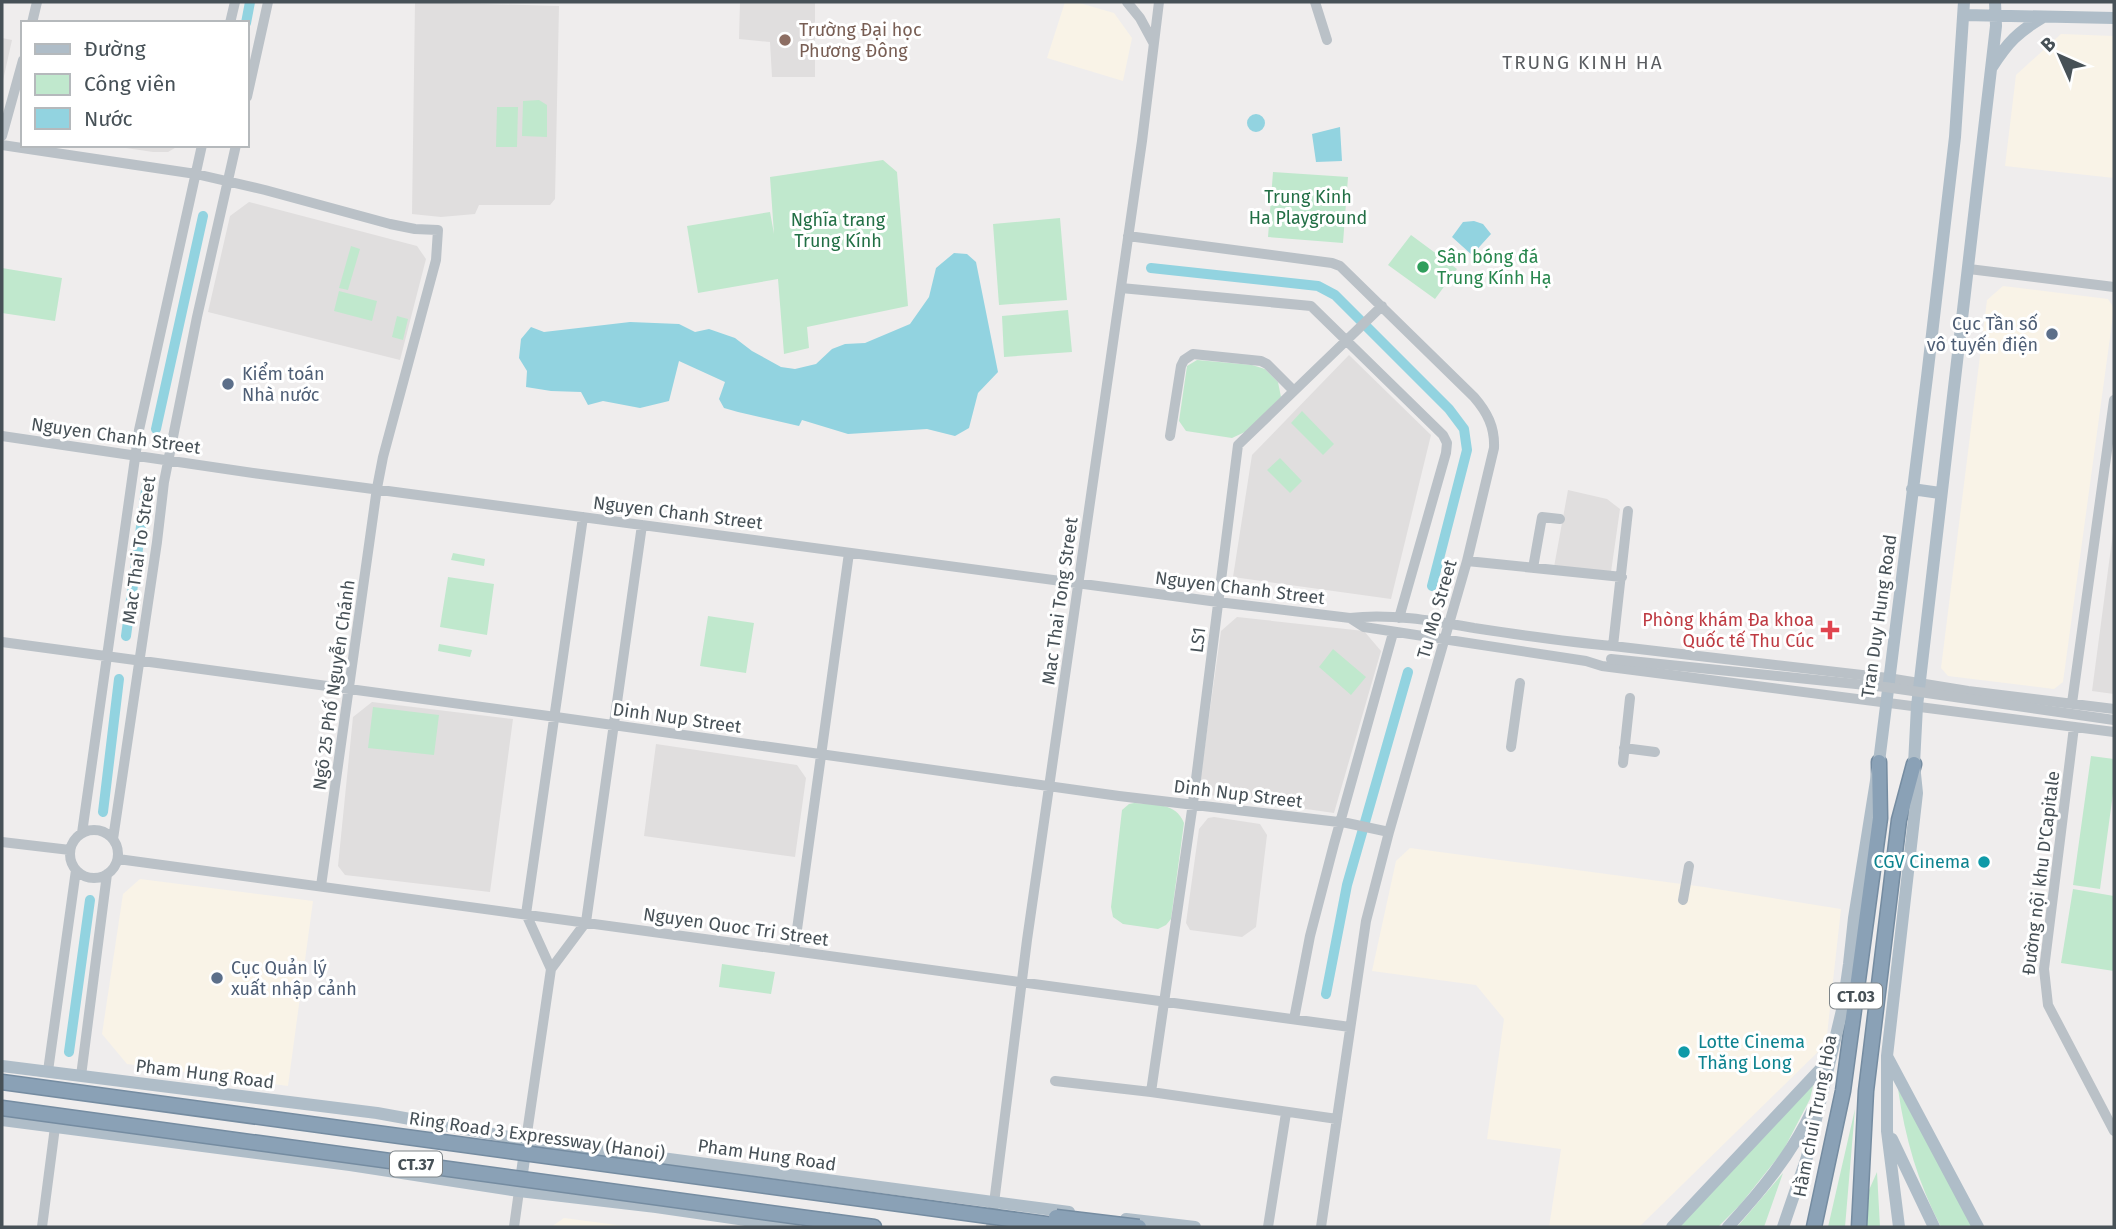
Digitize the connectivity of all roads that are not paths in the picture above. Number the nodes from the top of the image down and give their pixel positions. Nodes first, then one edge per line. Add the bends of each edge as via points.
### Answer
1 (37, 2) edge
2 (235, 2) edge
3 (268, 2) edge
4 (1127, 2) edge
5 (1159, 2) edge
6 (1315, 2) edge
7 (1995, 2) edge
8 (1964, 8) edge
9 (1995, 17) junction
10 (2043, 17) junction
11 (2114, 18) edge
12 (32, 21) edge
13 (230, 21) edge
14 (1327, 40) dead end
15 (1153, 42) junction
16 (21, 67) edge
17 (1990, 70) junction
18 (248, 92) edge
19 (2, 136) edge
20 (2, 145) edge
21 (202, 147) edge
22 (236, 147) edge
23 (196, 174) junction
24 (227, 181) junction
25 (1128, 236) junction
26 (1969, 269) junction
27 (2114, 287) edge
28 (1121, 288) junction
29 (1382, 306) junction
30 (1351, 336) junction
31 (1294, 391) junction
32 (2114, 400) edge
33 (2, 436) edge
34 (1170, 436) dead end
35 (135, 454) junction
36 (169, 459) junction
37 (377, 488) junction
38 (1912, 489) junction
39 (1940, 493) junction
40 (1628, 511) dead end
41 (583, 517) junction
42 (1560, 519) dead end
43 (642, 525) junction
44 (849, 553) junction
45 (1467, 561) junction
46 (1532, 568) junction
47 (1622, 577) junction
48 (1079, 582) junction
49 (1218, 602) junction
50 (1350, 618) junction
51 (1399, 618) junction
52 (1449, 624) junction
53 (1394, 633) junction
54 (1444, 641) junction
55 (2, 642) edge
56 (1589, 645) junction
57 (1613, 646) junction
58 (107, 656) junction
59 (1611, 659) junction
60 (138, 660) junction
61 (1586, 661) junction
62 (1836, 672) junction
63 (1888, 678) junction
64 (1520, 683) dead end
65 (1920, 683) junction
66 (348, 689) junction
67 (1968, 691) junction
68 (1826, 694) junction
69 (1630, 698) dead end
70 (1885, 702) junction
71 (2072, 703) junction
72 (1917, 706) junction
73 (2114, 709) edge
74 (1961, 713) junction
75 (555, 717) junction
76 (2114, 720) edge
77 (614, 725) junction
78 (2074, 727) junction
79 (2114, 732) edge
80 (1511, 747) dead end
81 (1625, 748) junction
82 (1655, 752) dead end
83 (820, 754) junction
84 (1879, 762) junction
85 (1623, 763) dead end
86 (1914, 764) junction
87 (1051, 786) junction
88 (1193, 803) junction
89 (1343, 822) junction
90 (1389, 832) junction
91 (82, 833) junction
92 (113, 839) junction
93 (2, 842) edge
94 (70, 850) junction
95 (118, 859) junction
96 (1689, 866) dead end
97 (75, 870) junction
98 (107, 874) junction
99 (321, 886) junction
100 (1683, 900) dead end
101 (526, 914) junction
102 (586, 922) junction
103 (793, 951) junction
104 (551, 969) junction
105 (1024, 982) junction
106 (1164, 1000) junction
107 (1294, 1019) junction
108 (1350, 1027) junction
109 (1887, 1056) junction
110 (1830, 1059) junction
111 (2, 1066) edge
112 (48, 1072) junction
113 (81, 1076) junction
114 (2, 1082) edge
115 (1055, 1082) dead end
116 (1822, 1091) junction
117 (1151, 1092) junction
118 (2, 1108) edge
119 (1286, 1113) junction
120 (1336, 1119) junction
121 (2, 1120) edge
122 (55, 1126) junction
123 (1887, 1131) junction
124 (2114, 1131) edge
125 (526, 1140) junction
126 (519, 1191) junction
127 (798, 1191) junction
128 (994, 1204) junction
129 (830, 1221) junction
130 (1784, 1225) edge
131 (43, 1227) edge
132 (514, 1227) edge
133 (794, 1227) edge
134 (862, 1227) edge
135 (874, 1227) edge
136 (991, 1227) edge
137 (1068, 1227) edge
138 (1139, 1227) edge
139 (1195, 1227) edge
140 (1268, 1227) edge
141 (1321, 1227) edge
142 (1672, 1227) edge
143 (1728, 1227) edge
144 (1814, 1227) edge
145 (1859, 1227) edge
146 (1899, 1227) edge
147 (1934, 1227) edge
148 (1979, 1227) edge

1 - 12 street
2 - 13 street
3 - 18 street
4 - 15 street
5 - 15 street, Mac Thai Tong Street
6 - 14 street
7 - 9 main road
8 - 9 main road
8 - 38 main road, Tran Duy Hung Road via 1952,163
9 - 10 main road
9 - 17 main road
10 - 11 main road
10 - 17 main road via 2007,43
15 - 25 street, Mac Thai Tong Street
16 - 19 street
17 - 26 main road
20 - 23 street
21 - 23 street, Mac Thai To Street
22 - 24 street, Mac Thai To Street
23 - 24 street
23 - 35 street, Mac Thai To Street
24 - 36 street, Mac Thai To Street
24 - 37 street, Ngõ 25 Phố Nguyễn Chánh via 438,230 436,260
25 - 28 street, Mac Thai Tong Street
25 - 29 street, Tu Mo Street via 1332,263 1348,272
26 - 27 street
26 - 39 main road
28 - 30 street, Tu Mo Street via 1307,304
28 - 48 street, Mac Thai Tong Street
29 - 30 street, LS1
29 - 45 street, Tu Mo Street via 1474,397 1493,429 1494,448
30 - 31 street, LS1
30 - 51 street, Tu Mo Street via 1447,443
31 - 34 street via 1261,361 1194,354 1181,366
31 - 49 street, LS1 via 1238,445
32 - 71 street
33 - 35 street, Nguyen Chanh Street
35 - 36 street, Nguyen Chanh Street
35 - 58 street, Mac Thai To Street
36 - 37 street, Nguyen Chanh Street
36 - 60 street, Mac Thai To Street
37 - 41 street, Nguyen Chanh Street
37 - 66 street, Ngõ 25 Phố Nguyễn Chánh
38 - 39 main road
38 - 63 main road, Tran Duy Hung Road
39 - 65 main road
40 - 47 street
41 - 43 street, Nguyen Chanh Street
41 - 75 street
42 - 46 street via 1542,517
43 - 44 street, Nguyen Chanh Street
43 - 77 street
44 - 48 street, Nguyen Chanh Street
44 - 83 street
45 - 46 street
45 - 52 street, Tu Mo Street
46 - 47 street
47 - 57 street
48 - 49 street, Nguyen Chanh Street
48 - 87 street, Mac Thai Tong Street
49 - 50 street, Nguyen Chanh Street
49 - 88 street, LS1
50 - 51 street, Nguyen Chanh Street
50 - 53 street, Nguyen Chanh Street via 1364,627
51 - 52 street, Nguyen Chanh Street
52 - 54 street, Tu Mo Street
52 - 56 street, Nguyen Chanh Street
53 - 54 street, Nguyen Chanh Street
53 - 89 street, Tu Mo Street
54 - 61 street, Nguyen Chanh Street
54 - 90 street, Tu Mo Street
55 - 58 street, Dinh Nup Street
56 - 57 street, Nguyen Chanh Street
56 - 59 street
57 - 62 street, Nguyen Chanh Street
58 - 60 street, Dinh Nup Street
58 - 91 street, Mac Thai To Street
59 - 61 street
59 - 76 street, bridge via 1885,687
60 - 66 street, Dinh Nup Street
60 - 92 street, Mac Thai To Street
61 - 68 street, Nguyen Chanh Street
62 - 63 street, Nguyen Chanh Street
62 - 68 street via 1842,684
63 - 65 street, Nguyen Chanh Street
63 - 70 main road, Tran Duy Hung Road
64 - 80 street
65 - 67 street, Nguyen Chanh Street
65 - 72 main road
66 - 75 street, Dinh Nup Street
66 - 99 street, Ngõ 25 Phố Nguyễn Chánh
67 - 71 street, Nguyen Chanh Street
67 - 74 street via 1953,698 1951,704
68 - 70 street, Nguyen Chanh Street
69 - 81 street
70 - 72 street, Nguyen Chanh Street
70 - 84 main road, Tran Duy Hung Road
71 - 73 street, Nguyen Chanh Street
72 - 74 street, Nguyen Chanh Street
72 - 86 main road
74 - 78 street, Nguyen Chanh Street
75 - 77 street, Dinh Nup Street
75 - 101 street
77 - 83 street, Dinh Nup Street
77 - 102 street
78 - 79 street, Nguyen Chanh Street
78 - 124 street, Đường nội khu D'Capitale via 2044,969 2045,993
81 - 82 street
81 - 85 street
83 - 87 street, Dinh Nup Street
83 - 103 street
84 - 110 main road, Tran Duy Hung Road via 1843,1006
84 - 144 highway, Hầm chui Trung Hòa / CT.03 via 1880,818 1845,1077
86 - 109 main road via 1917,793
86 - 145 highway, CT.03 via 1899,820 1866,1091
87 - 88 street, Dinh Nup Street
87 - 105 street, Mac Thai Tong Street
88 - 89 street, Dinh Nup Street
88 - 106 street, LS1
89 - 90 street, Dinh Nup Street
89 - 107 street, Tu Mo Street via 1310,936
90 - 108 street, Tu Mo Street via 1366,921
91 - 92 street via 99,830
91 - 94 street
92 - 95 street
93 - 94 street
94 - 97 street
95 - 98 street
95 - 99 street, Nguyen Quoc Tri Street
96 - 100 street
97 - 98 street via 90,878
97 - 112 street
98 - 113 street
99 - 101 street, Nguyen Quoc Tri Street
101 - 102 street, Nguyen Quoc Tri Street
101 - 104 street
102 - 103 street, Nguyen Quoc Tri Street
102 - 104 street
103 - 105 street, Nguyen Quoc Tri Street
104 - 125 street
105 - 106 street, Nguyen Quoc Tri Street
105 - 128 street, Mac Thai Tong Street
106 - 107 street, Nguyen Quoc Tri Street
106 - 117 street, LS1
107 - 108 street, Nguyen Quoc Tri Street
108 - 120 street, Tu Mo Street
109 - 123 main road
109 - 148 main road
110 - 116 main road, Tran Duy Hung Road
110 - 142 main road
111 - 112 main road, Pham Hung Road
112 - 113 main road, Pham Hung Road
113 - 125 main road, Pham Hung Road via 377,1113
114 - 127 highway, Ring Road 3 Expressway (Hanoi) / CT.37, bridge
115 - 117 street
116 - 130 main road, Tran Duy Hung Road via 1807,1157
116 - 143 main road via 1777,1171
117 - 119 street
118 - 129 highway, CT.37, bridge
119 - 120 street
119 - 140 street
120 - 141 street, Tu Mo Street
121 - 122 main road
122 - 126 main road
122 - 131 street
123 - 146 main road
123 - 147 main road
125 - 126 main road
125 - 128 main road, Pham Hung Road
126 - 132 street
126 - 133 main road
127 - 137 highway, Ring Road 3 Expressway (Hanoi) / CT.37, bridge
127 - 138 highway, bridge via 841,1188
128 - 136 street, Mac Thai Tong Street
128 - 139 main road, Pham Hung Road
129 - 134 highway
129 - 135 highway, CT.37

